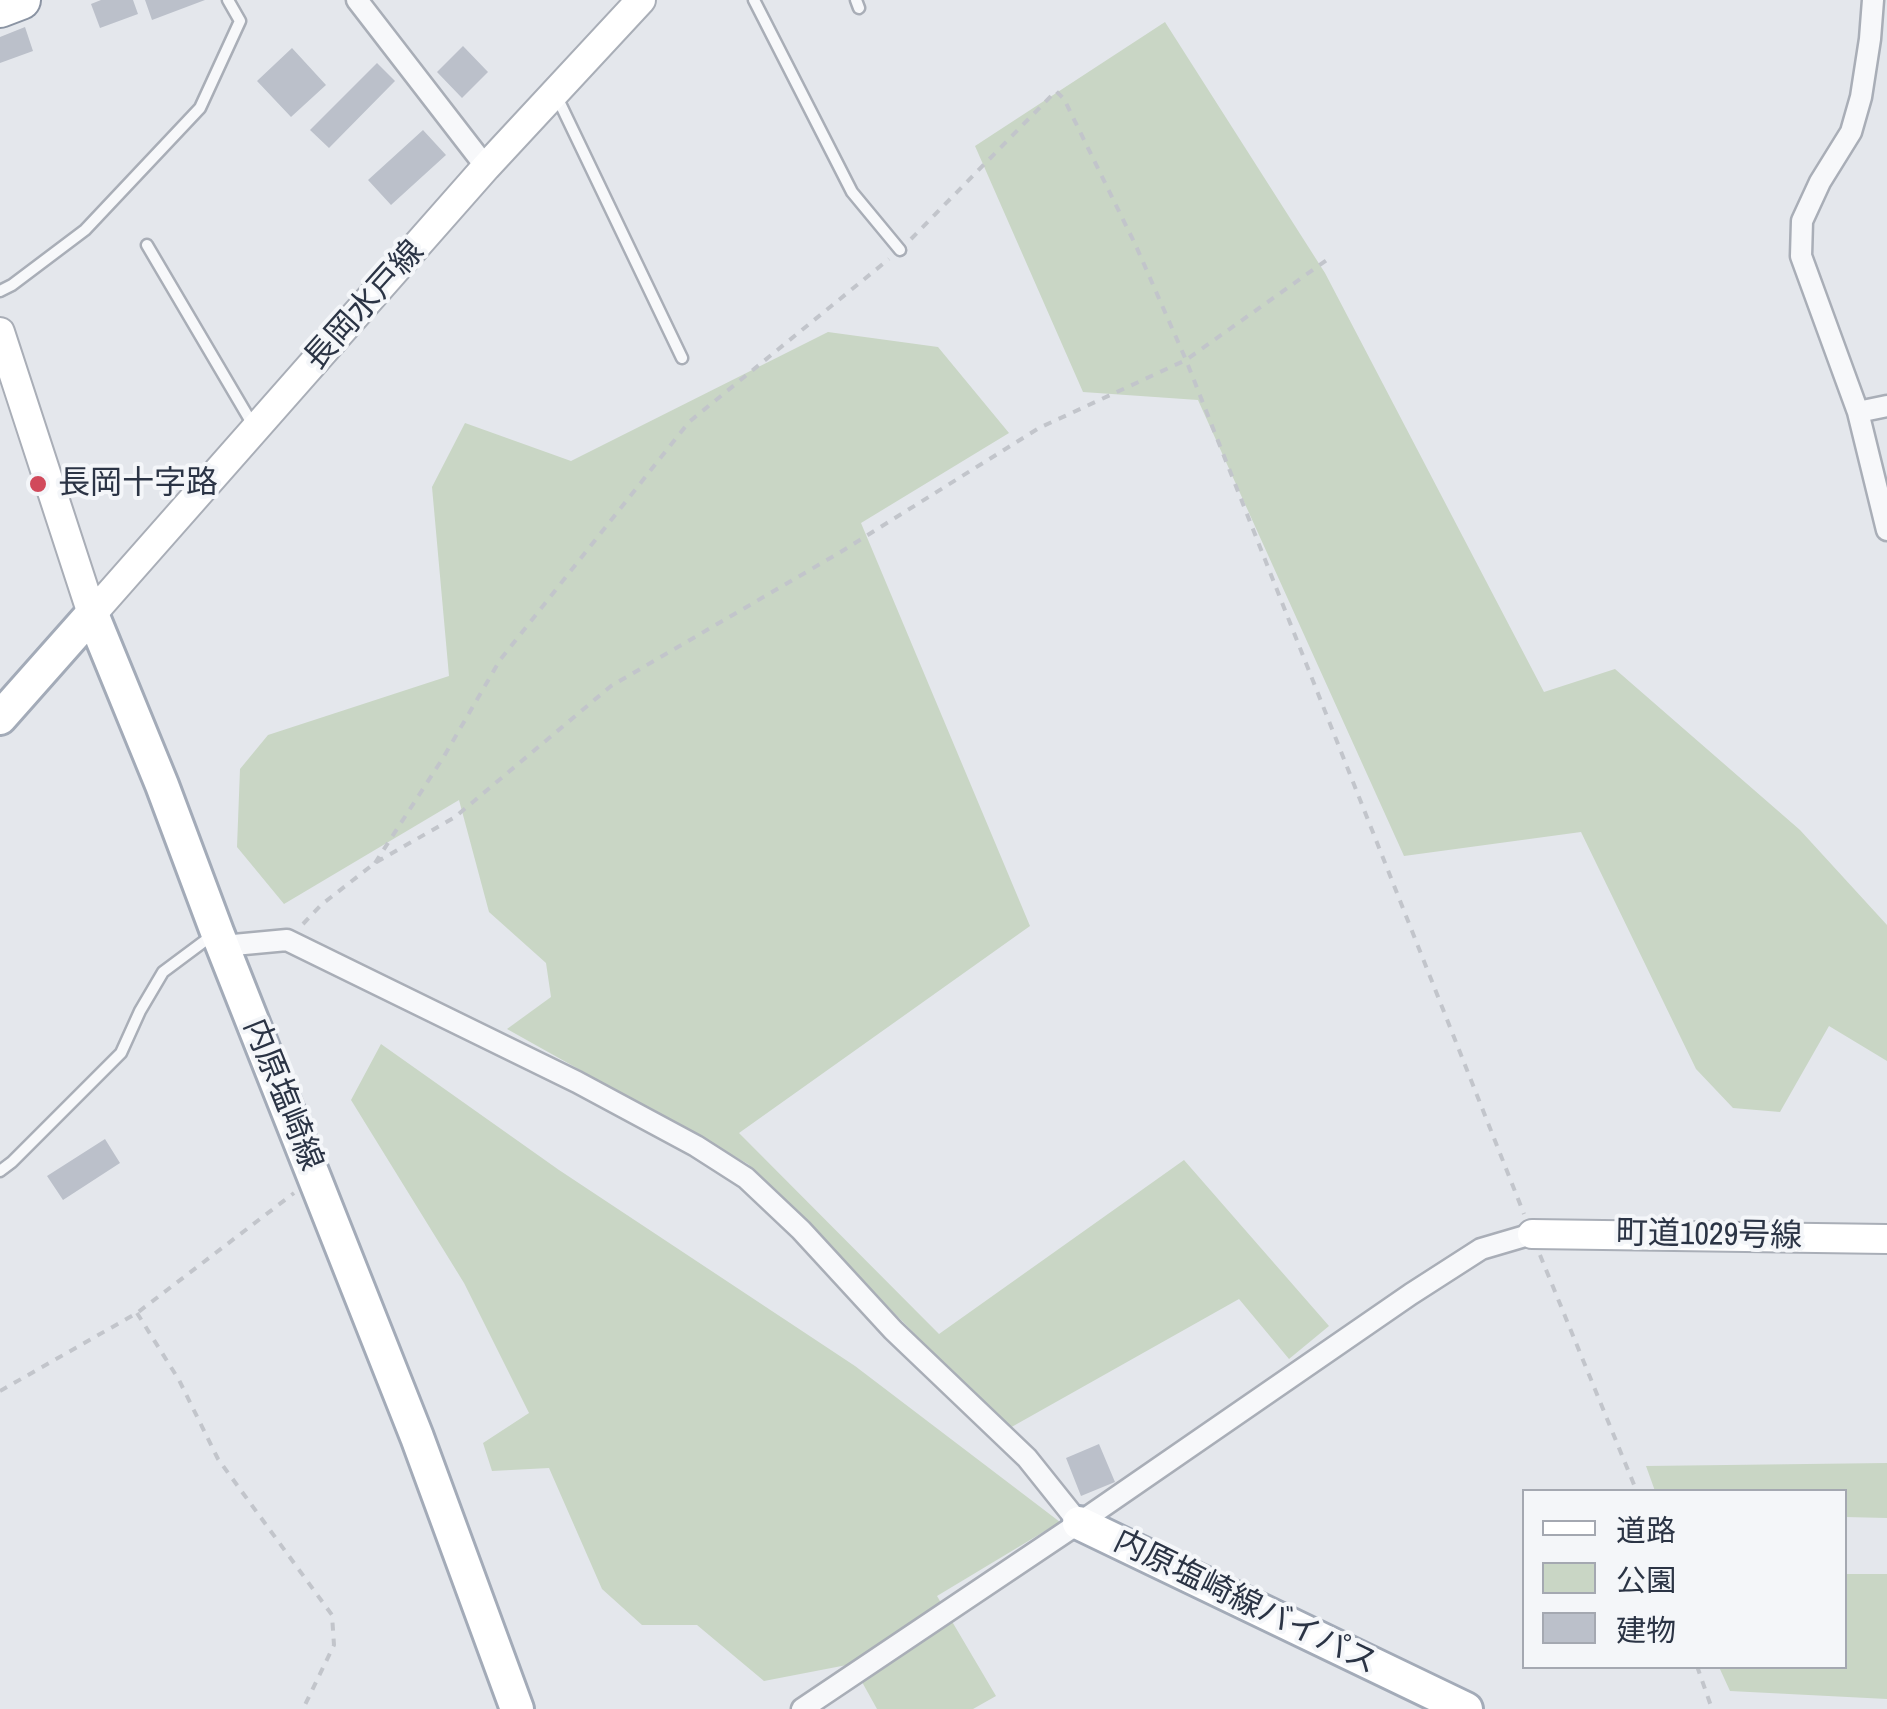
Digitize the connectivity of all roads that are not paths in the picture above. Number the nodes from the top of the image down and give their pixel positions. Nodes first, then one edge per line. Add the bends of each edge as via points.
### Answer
1 (21, 0) edge
2 (228, 0) edge
3 (356, 0) edge
4 (641, 0) edge
5 (754, 0) edge
6 (1873, 0) edge
7 (0, 8) edge
8 (555, 92) junction
9 (486, 167) junction
10 (147, 245) dead end
11 (900, 250) road end
12 (0, 292) edge
13 (1, 340) edge
14 (682, 358) dead end
15 (1887, 406) edge
16 (1858, 412) junction
17 (254, 430) junction
18 (1887, 530) edge
19 (92, 614) junction
20 (0, 718) edge
21 (220, 939) junction
22 (0, 1171) edge
23 (1532, 1234) joint
24 (1887, 1238) edge
25 (1079, 1523) junction
26 (517, 1709) edge
27 (802, 1709) edge
28 (1466, 1709) edge

1 - 7 highway
2 - 12 lane via 240,21 200,108 85,230
3 - 9 street
4 - 8 main road, 長岡水戸線
5 - 11 lane via 852,192
6 - 16 street via 1851,132 1802,222 1801,256
8 - 9 main road, 長岡水戸線
8 - 14 lane
9 - 17 main road, 長岡水戸線
10 - 17 lane
13 - 19 main road
15 - 16 street
16 - 18 street
17 - 19 main road, 長岡水戸線
19 - 20 main road
19 - 21 main road, 内原塩崎線
21 - 22 lane via 163,972 121,1053
21 - 25 street via 287,940 577,1082 746,1178 1027,1458
21 - 26 main road, 内原塩崎線
23 - 24 main road, 町道1029号線
23 - 25 street via 1481,1249
25 - 27 street
25 - 28 main road, 内原塩崎線バイパス

